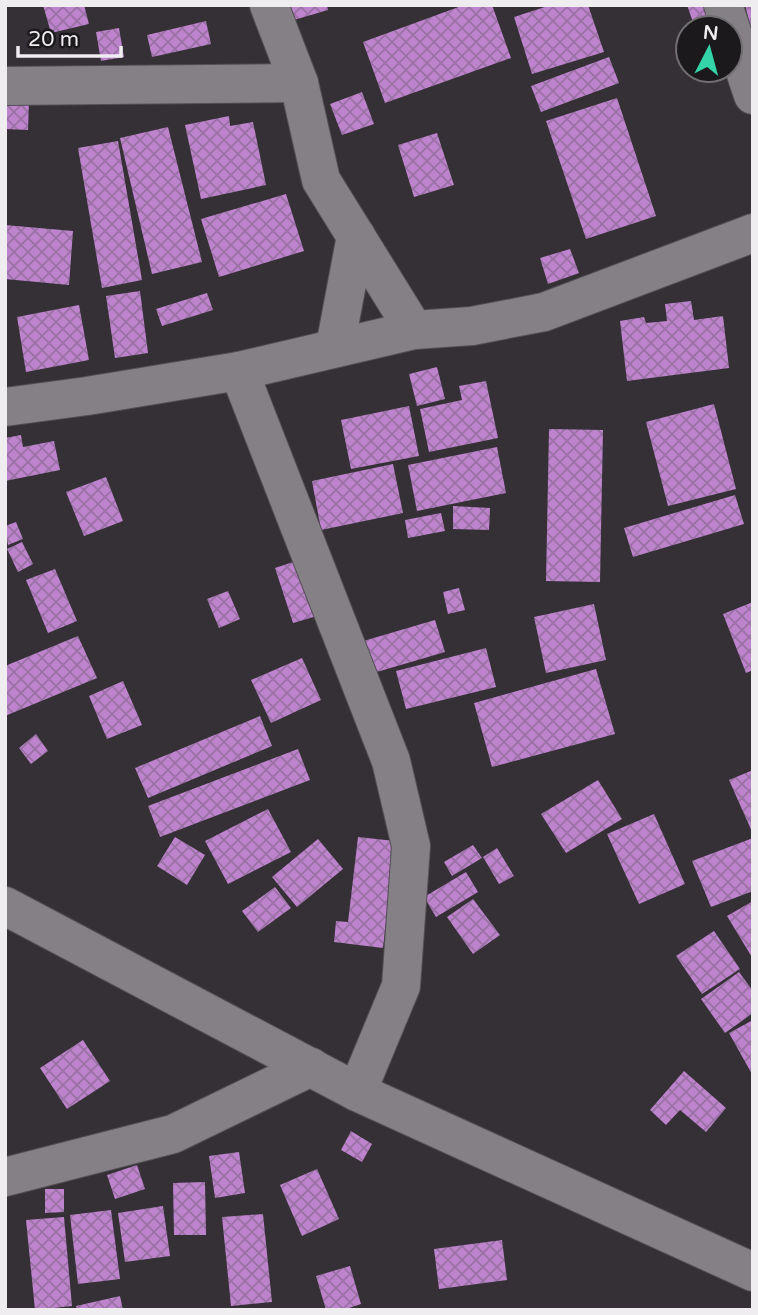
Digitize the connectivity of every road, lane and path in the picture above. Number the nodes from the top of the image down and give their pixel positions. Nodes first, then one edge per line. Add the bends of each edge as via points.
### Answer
1 (270, 5) edge
2 (723, 5) edge
3 (299, 83) junction
4 (5, 86) edge
5 (753, 95) edge
6 (753, 233) edge
7 (356, 236) junction
8 (414, 330) junction
9 (335, 347) junction
10 (239, 371) junction
11 (5, 407) edge
12 (5, 906) edge
13 (311, 1066) junction
14 (357, 1092) junction
15 (5, 1177) edge
16 (753, 1272) edge

1 - 3 street
2 - 5 street
3 - 4 street
3 - 7 street via 321,180
6 - 8 street via 544,312 472,326
7 - 8 street
7 - 9 street
8 - 9 street
9 - 10 street
10 - 11 street
10 - 14 street via 391,761 411,846 401,986
12 - 13 street
13 - 14 street
13 - 15 street via 173,1134
14 - 16 street

